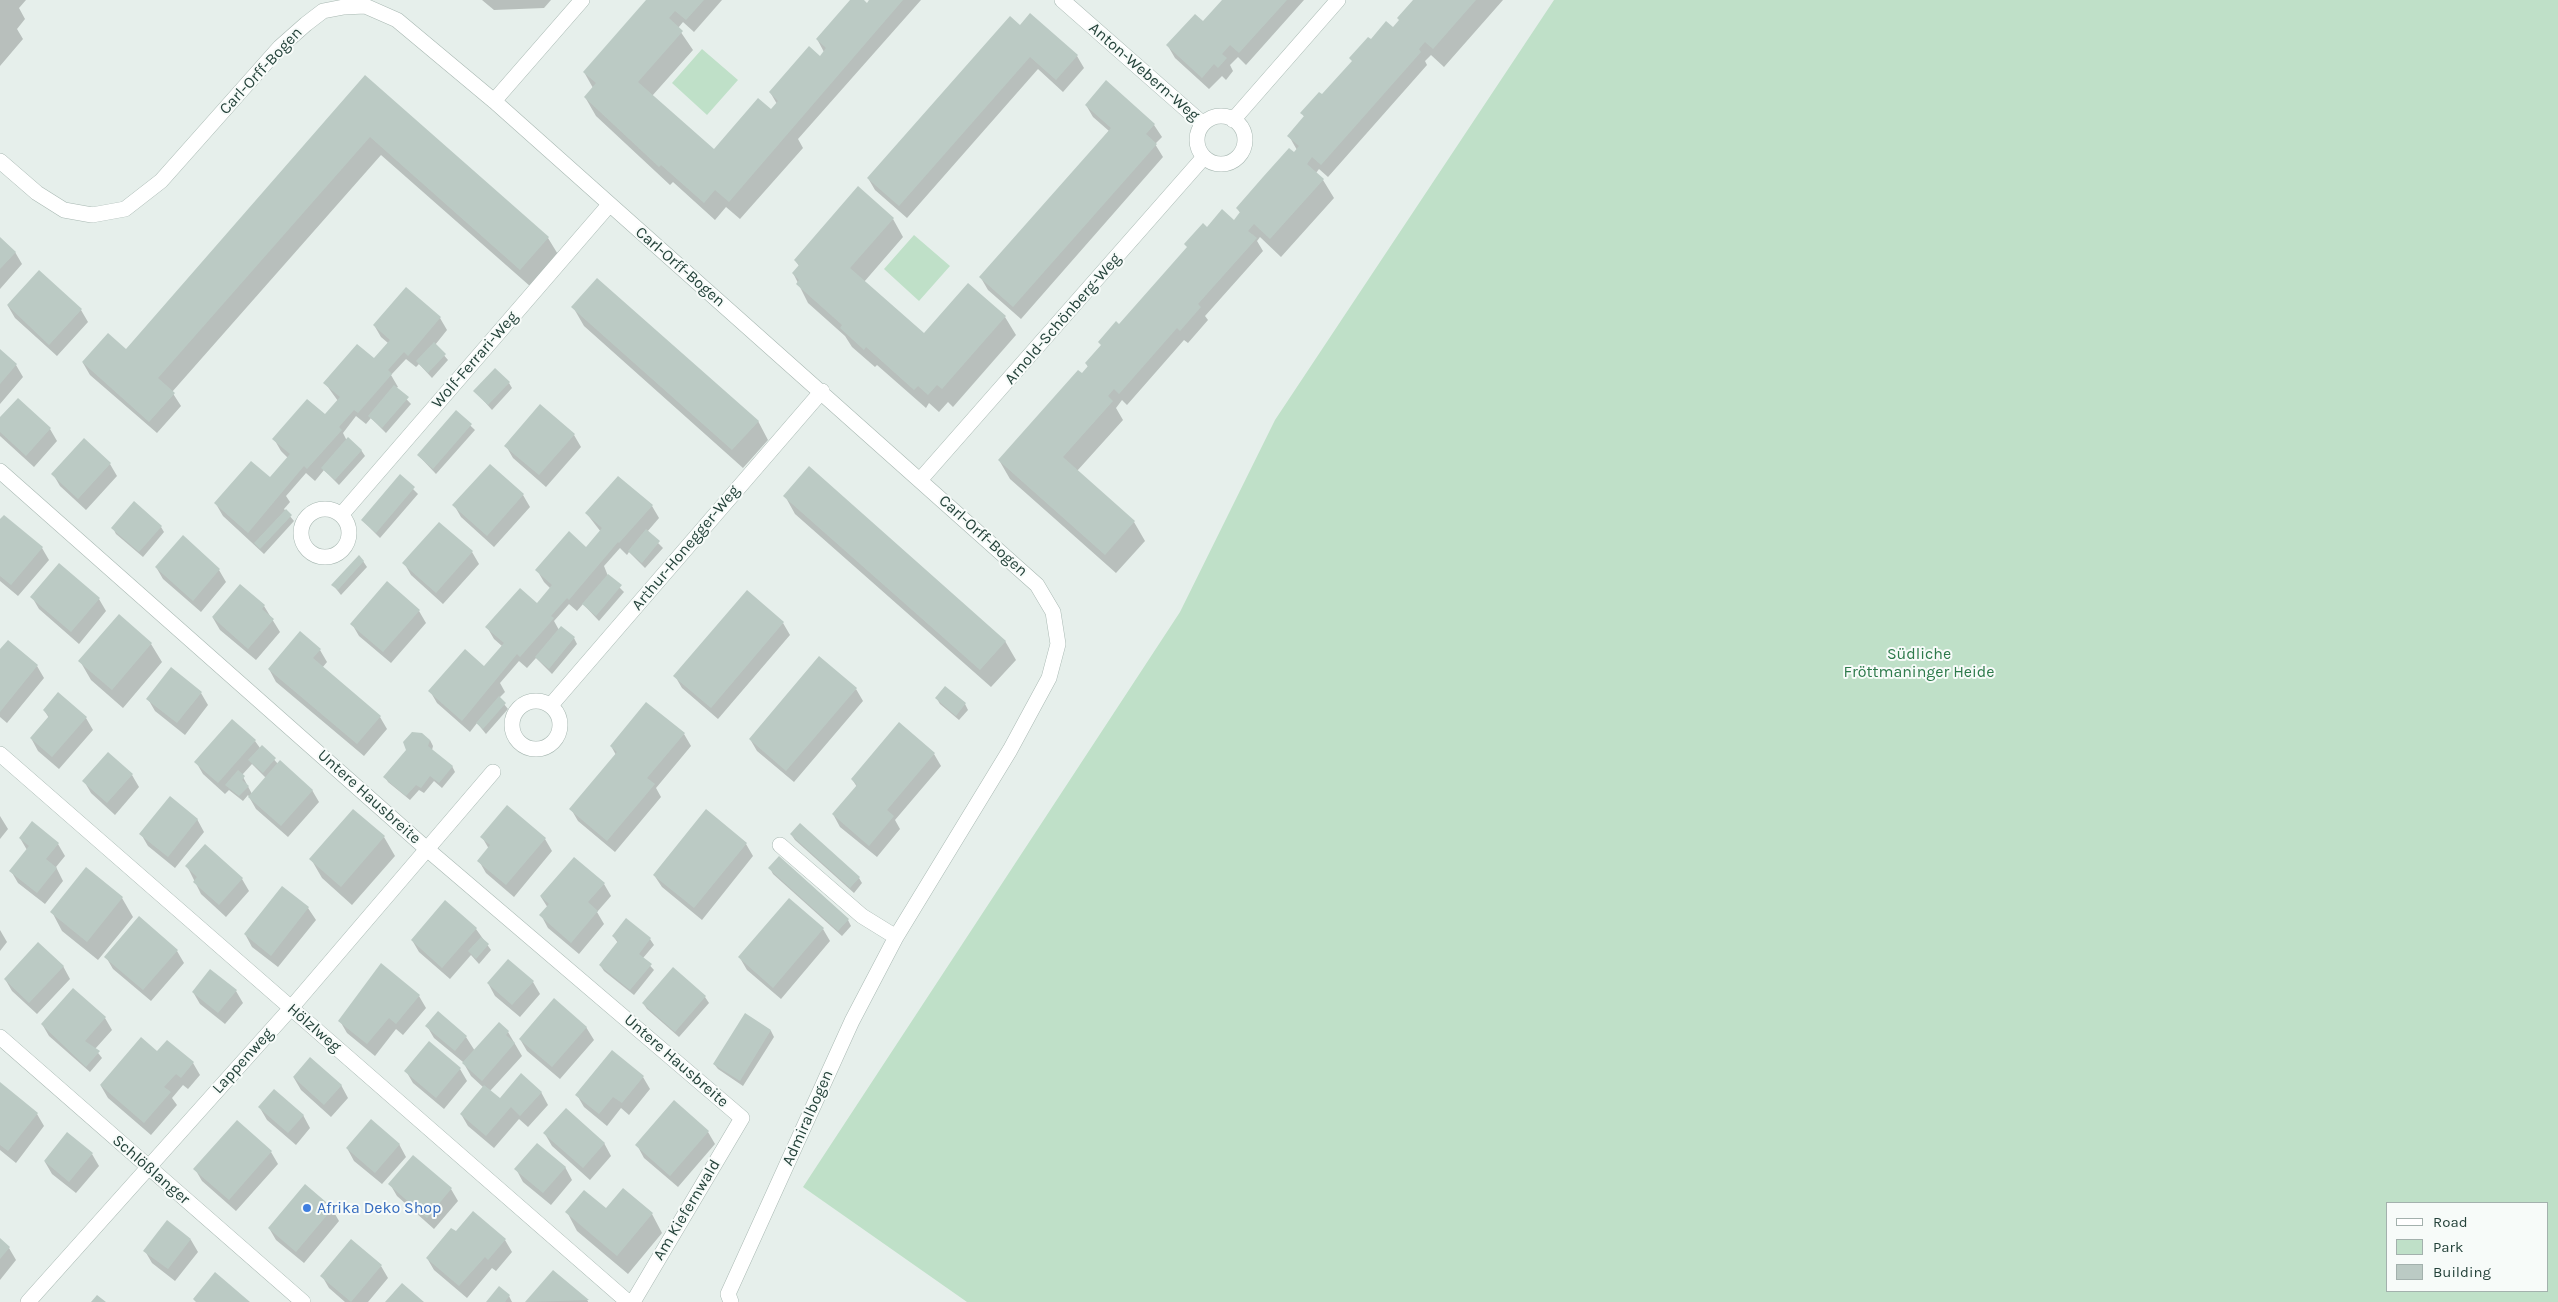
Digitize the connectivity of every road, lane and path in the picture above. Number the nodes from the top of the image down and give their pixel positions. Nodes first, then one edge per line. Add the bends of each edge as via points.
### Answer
1 (582, 0) edge
2 (1062, 0) edge
3 (1338, 0) edge
4 (494, 101) junction
5 (1233, 120) junction
6 (1203, 124) junction
7 (1204, 158) junction
8 (0, 161) edge
9 (610, 205) junction
10 (822, 391) junction
11 (0, 471) edge
12 (920, 480) junction
13 (341, 516) dead end
14 (551, 705) dead end
15 (0, 754) edge
16 (493, 772) dead end
17 (780, 844) dead end
18 (428, 850) junction
19 (896, 936) junction
20 (291, 1008) junction
21 (0, 1037) edge
22 (742, 1118) joint
23 (147, 1167) junction
24 (28, 1302) edge
25 (303, 1302) edge
26 (628, 1302) edge
27 (633, 1302) edge
28 (731, 1302) edge

1 - 4 street
2 - 6 street, Anton-Webern-Weg
3 - 5 street
4 - 8 street, Carl-Orff-Bogen via 397,20 365,6 344,6 323,11 280,47 160,181 125,208 92,216 64,210 37,193
4 - 9 street, Carl-Orff-Bogen
5 - 6 street via 1217,116
5 - 7 street via 1243,132 1240,154 1218,164
6 - 7 street via 1197,137
7 - 12 street, Arnold-Schönberg-Weg
9 - 10 street, Carl-Orff-Bogen
9 - 13 street, Wolf-Ferrari-Weg
10 - 12 street, Carl-Orff-Bogen
10 - 14 street, Arthur-Honegger-Weg
11 - 18 street, Untere Hausbreite
12 - 19 street, Carl-Orff-Bogen via 1037,586 1053,612 1058,644 1048,678 1010,750
15 - 20 street, Hölzlweg
16 - 18 street, Lappenweg
17 - 19 street via 862,916
18 - 20 street, Lappenweg
18 - 22 street, Untere Hausbreite
19 - 28 street, Admiralbogen via 838,1050 728,1294
20 - 23 street, Lappenweg
20 - 26 street, Hölzlweg
21 - 23 street, Schlößlanger
22 - 27 street, Am Kiefernwald
23 - 24 street, Lappenweg
23 - 25 street, Schlößlanger

